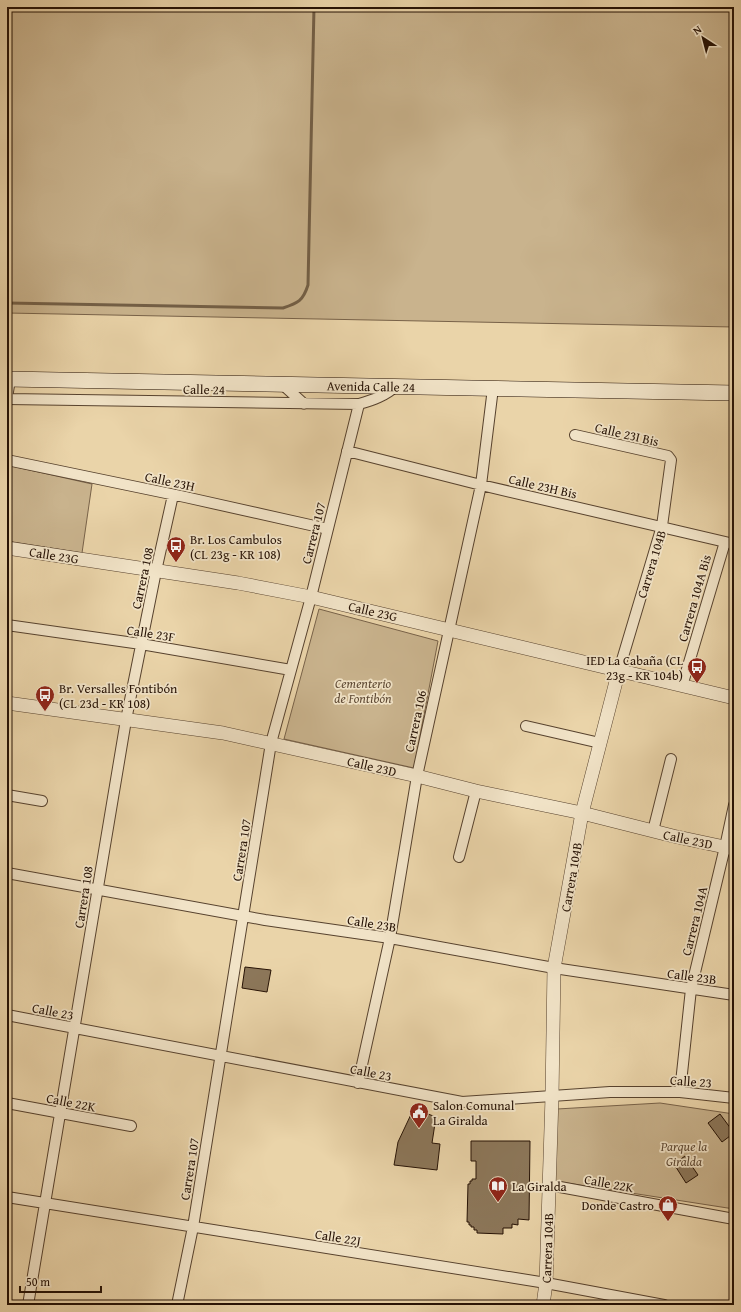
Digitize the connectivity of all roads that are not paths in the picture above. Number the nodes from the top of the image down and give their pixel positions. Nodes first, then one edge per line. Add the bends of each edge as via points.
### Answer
1 (8, 379) edge
2 (282, 384) junction
3 (396, 386) junction
4 (493, 388) junction
5 (734, 393) edge
6 (7, 399) edge
7 (304, 404) junction
8 (359, 404) junction
9 (575, 435) dead end
10 (347, 451) junction
11 (7, 460) edge
12 (671, 460) joint
13 (481, 485) junction
14 (173, 495) junction
15 (662, 526) junction
16 (328, 529) junction
17 (729, 543) edge
18 (7, 548) edge
19 (156, 571) junction
20 (311, 597) junction
21 (7, 625) edge
22 (448, 629) junction
23 (141, 644) junction
24 (291, 670) junction
25 (618, 670) junction
26 (682, 686) junction
27 (734, 698) edge
28 (7, 703) edge
29 (126, 720) junction
30 (526, 726) dead end
31 (271, 743) junction
32 (600, 743) junction
33 (671, 759) dead end
34 (417, 776) junction
35 (476, 791) junction
36 (7, 795) edge
37 (42, 801) dead end
38 (734, 805) edge
39 (582, 813) junction
40 (653, 831) junction
41 (730, 848) edge
42 (459, 857) dead end
43 (7, 873) edge
44 (98, 889) junction
45 (243, 915) junction
46 (390, 938) junction
47 (554, 968) junction
48 (691, 989) junction
49 (734, 995) edge
50 (7, 1015) edge
51 (75, 1028) junction
52 (220, 1056) junction
53 (358, 1083) junction
54 (680, 1092) junction
55 (552, 1097) junction
56 (734, 1098) edge
57 (7, 1103) edge
58 (60, 1113) junction
59 (131, 1126) dead end
60 (549, 1185) junction
61 (7, 1197) edge
62 (44, 1203) junction
63 (734, 1219) edge
64 (193, 1226) junction
65 (546, 1283) junction
66 (650, 1304) edge
67 (28, 1305) edge
68 (177, 1305) edge
69 (543, 1305) edge
70 (664, 1305) edge

1 - 2 main road, Avenida Calle 24
1 - 6 street
2 - 3 main road, Avenida Calle 24
2 - 7 street
3 - 4 main road, Avenida Calle 24
3 - 8 street, Calle 24 via 375,400
4 - 5 main road, Avenida Calle 24
4 - 13 street, Carrera 106
6 - 7 street, Calle 24
7 - 8 street, Calle 24
8 - 10 street, Carrera 107
9 - 12 street, Calle 23I Bis via 668,456
10 - 13 street, Calle 23H Bis
10 - 16 street, Carrera 107
11 - 14 street, Calle 23H
12 - 15 street, Carrera 104B
13 - 15 street, Calle 23H Bis
13 - 22 street, Carrera 106
14 - 16 street, Calle 23H
14 - 19 street, Carrera 108
15 - 17 street, Calle 23H Bis
15 - 25 street, Carrera 104B
16 - 20 street, Carrera 107
17 - 26 street, Carrera 104A Bis
18 - 19 street, Calle 23G
19 - 20 street, Calle 23G
19 - 23 street, Carrera 108
20 - 22 street, Calle 23G
20 - 24 street, Carrera 107
21 - 23 street, Calle 23F
22 - 25 street, Calle 23G
22 - 34 street, Carrera 106
23 - 24 street, Calle 23F
23 - 29 street, Carrera 108
24 - 31 street, Carrera 107
25 - 26 street, Calle 23G
25 - 32 street, Carrera 104B
26 - 27 street, Calle 23G
28 - 29 street, Calle 23D
29 - 31 street, Calle 23D via 223,733
29 - 44 street, Carrera 108
30 - 32 street
31 - 34 street, Calle 23D
31 - 45 street, Carrera 107
32 - 39 street, Carrera 104B
33 - 40 street
34 - 35 street, Calle 23D
34 - 46 street, Carrera 106
35 - 39 street, Calle 23D
35 - 42 street
36 - 37 street
38 - 41 street, Carrera 104A
39 - 40 street, Calle 23D
39 - 47 street, Carrera 104B
40 - 41 street, Calle 23D
41 - 48 street, Carrera 104A
43 - 44 street, Calle 23B
44 - 45 street, Calle 23B
44 - 51 street, Carrera 108
45 - 46 street, Calle 23B
45 - 52 street, Carrera 107
46 - 47 street, Calle 23B
46 - 53 street, Carrera 106
47 - 48 street, Calle 23B
47 - 55 street, Carrera 104B
48 - 49 street, Calle 23B
48 - 54 street, Carrera 104A
50 - 51 street, Calle 23
51 - 52 street, Calle 23
51 - 58 street, Carrera 108
52 - 53 street, Calle 23
52 - 64 street, Carrera 107
53 - 55 street, Calle 23 via 462,1102
54 - 55 street, Calle 23 via 610,1092
54 - 56 street, Calle 23
55 - 60 street, Carrera 104B
57 - 58 street, Calle 22K
58 - 59 street, Calle 22K
58 - 62 street, Carrera 108
60 - 63 street, Calle 22K
60 - 65 street, Carrera 104B
61 - 62 street, Calle 22J
62 - 64 street, Calle 22J
62 - 67 street, Carrera 108
64 - 65 street, Calle 22J
64 - 68 street, Carrera 107
65 - 66 street, Calle 22J
65 - 69 street, Carrera 104B
66 - 70 street, Calle 22J

